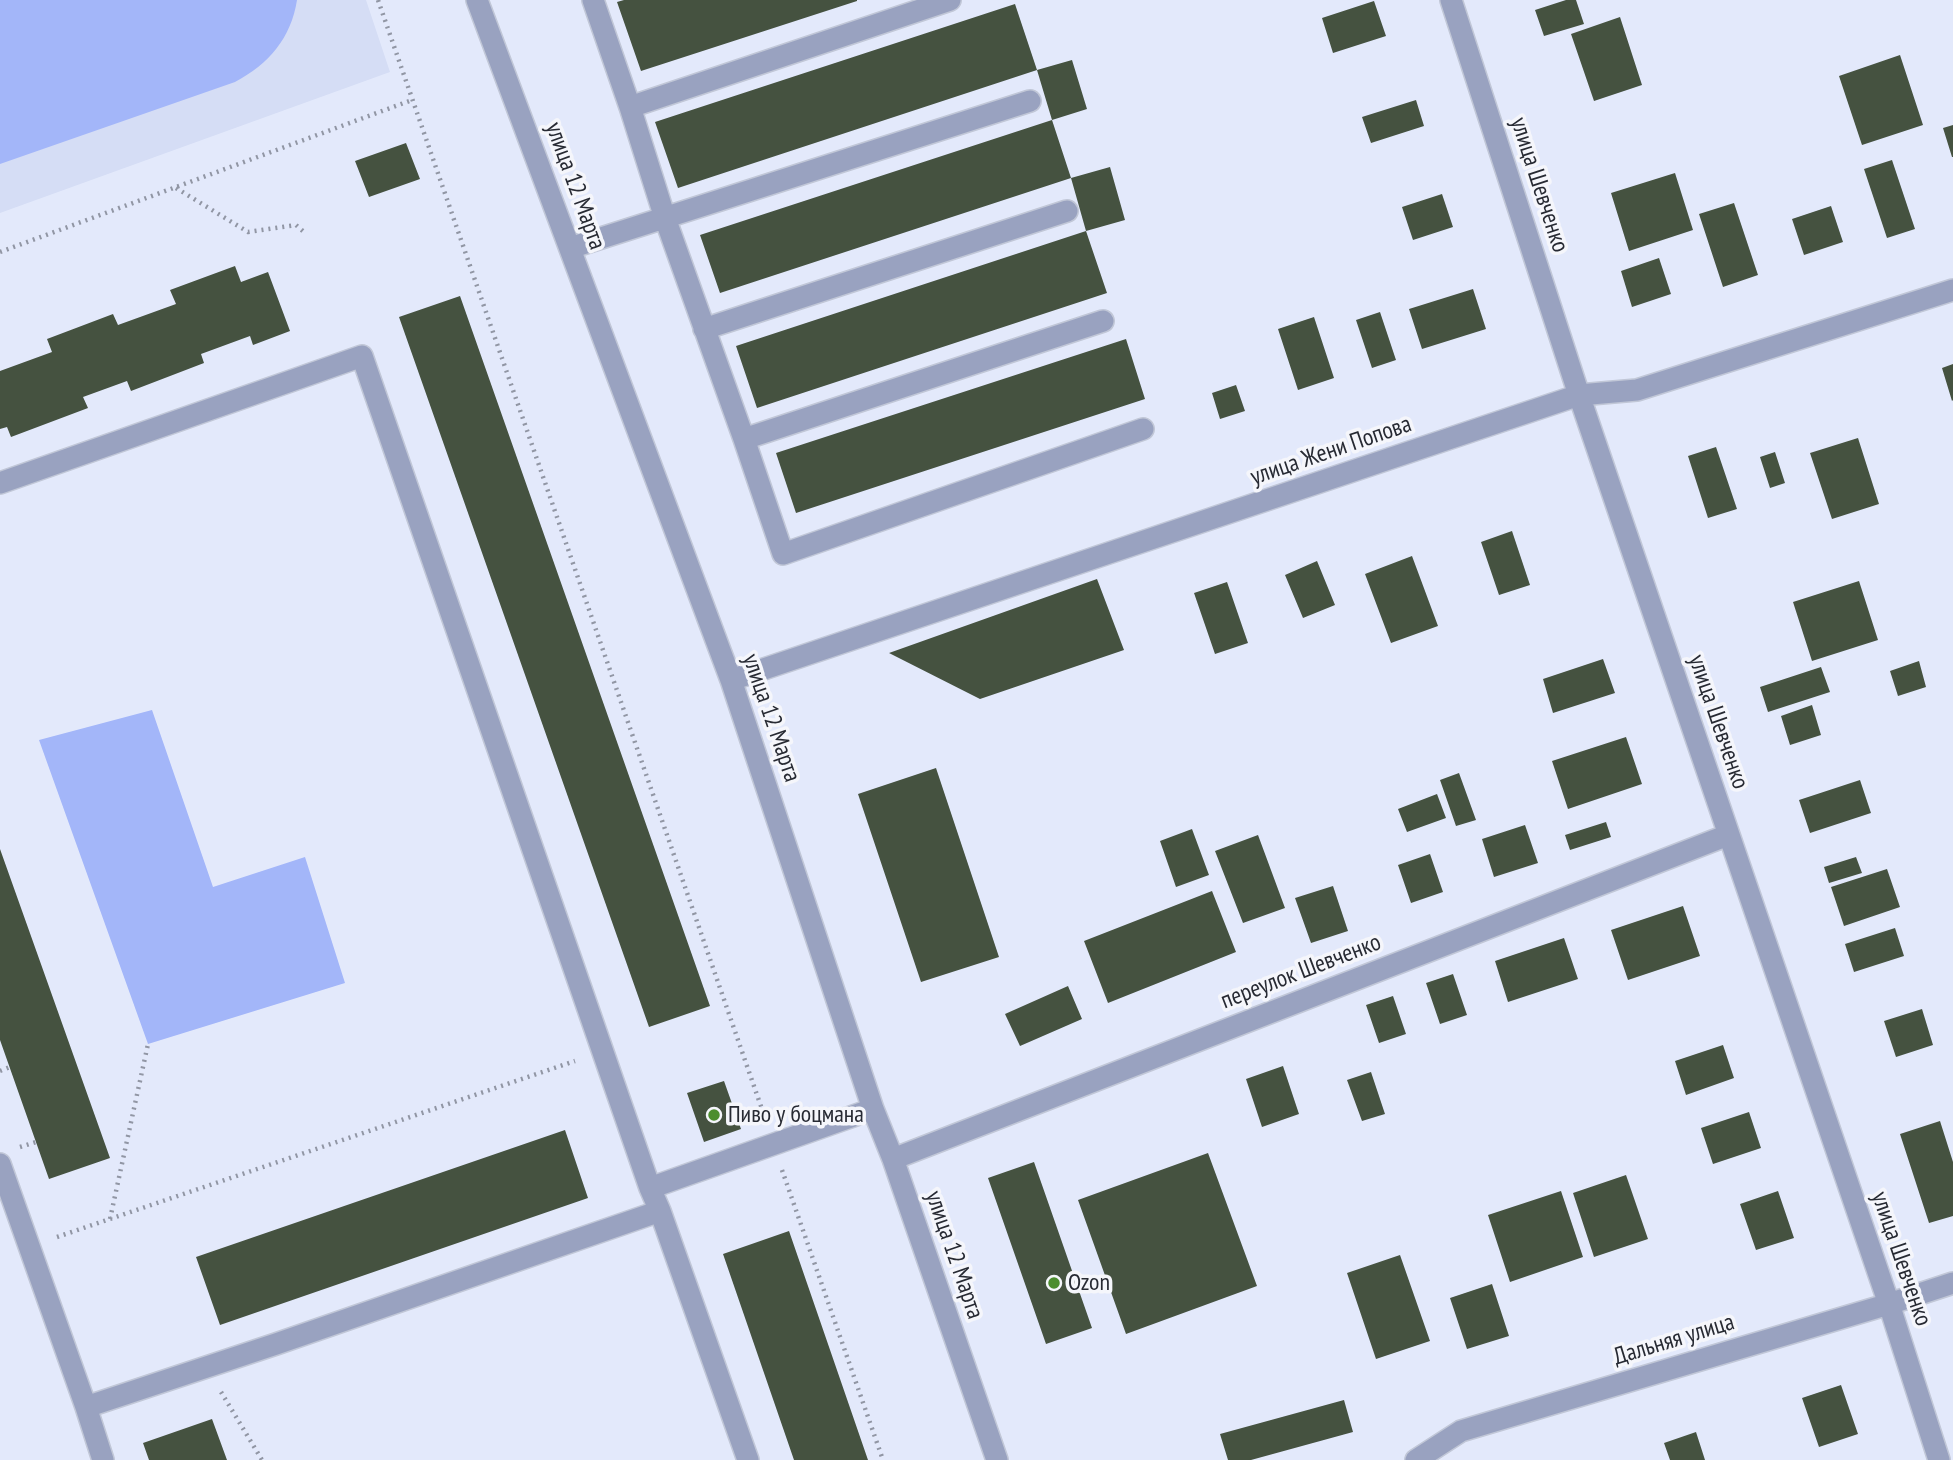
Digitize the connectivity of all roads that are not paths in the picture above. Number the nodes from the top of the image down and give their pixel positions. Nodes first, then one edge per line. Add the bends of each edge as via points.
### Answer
1 (477, 0) edge
2 (593, 0) edge
3 (950, 0) edge
4 (1451, 0) edge
5 (1030, 101) dead end
6 (630, 107) junction
7 (1067, 211) dead end
8 (665, 218) junction
9 (570, 248) junction
10 (1953, 290) edge
11 (1103, 321) dead end
12 (704, 329) junction
13 (1579, 395) junction
14 (1143, 429) dead end
15 (744, 439) junction
16 (0, 483) edge
17 (731, 680) junction
18 (1728, 835) junction
19 (873, 1109) junction
20 (893, 1159) junction
21 (0, 1164) edge
22 (650, 1188) junction
23 (660, 1211) junction
24 (1953, 1283) edge
25 (1889, 1304) junction
26 (86, 1407) junction
27 (103, 1460) edge
28 (748, 1460) edge
29 (997, 1460) edge
30 (1416, 1460) edge
31 (1939, 1460) edge

1 - 9 street, улица 12 Марта
2 - 6 street
3 - 6 street
4 - 13 street, улица Шевченко
5 - 8 street
6 - 8 street
7 - 12 street
8 - 9 street
8 - 12 street
9 - 17 street, улица 12 Марта
10 - 13 street, улица Жени Попова via 1637,390
11 - 15 street
12 - 15 street
13 - 17 street, улица Жени Попова
13 - 18 street, улица Шевченко
14 - 15 street via 783,554
16 - 22 street via 362,356
17 - 19 street, улица 12 Марта
18 - 20 street, переулок Шевченко
18 - 25 street, улица Шевченко
19 - 20 street, улица 12 Марта
19 - 22 street
20 - 29 street, улица 12 Марта
21 - 26 street
22 - 23 street
23 - 26 street
23 - 28 street
24 - 25 street, Дальняя улица
25 - 30 street, Дальняя улица via 1461,1431
25 - 31 street, улица Шевченко
26 - 27 street

